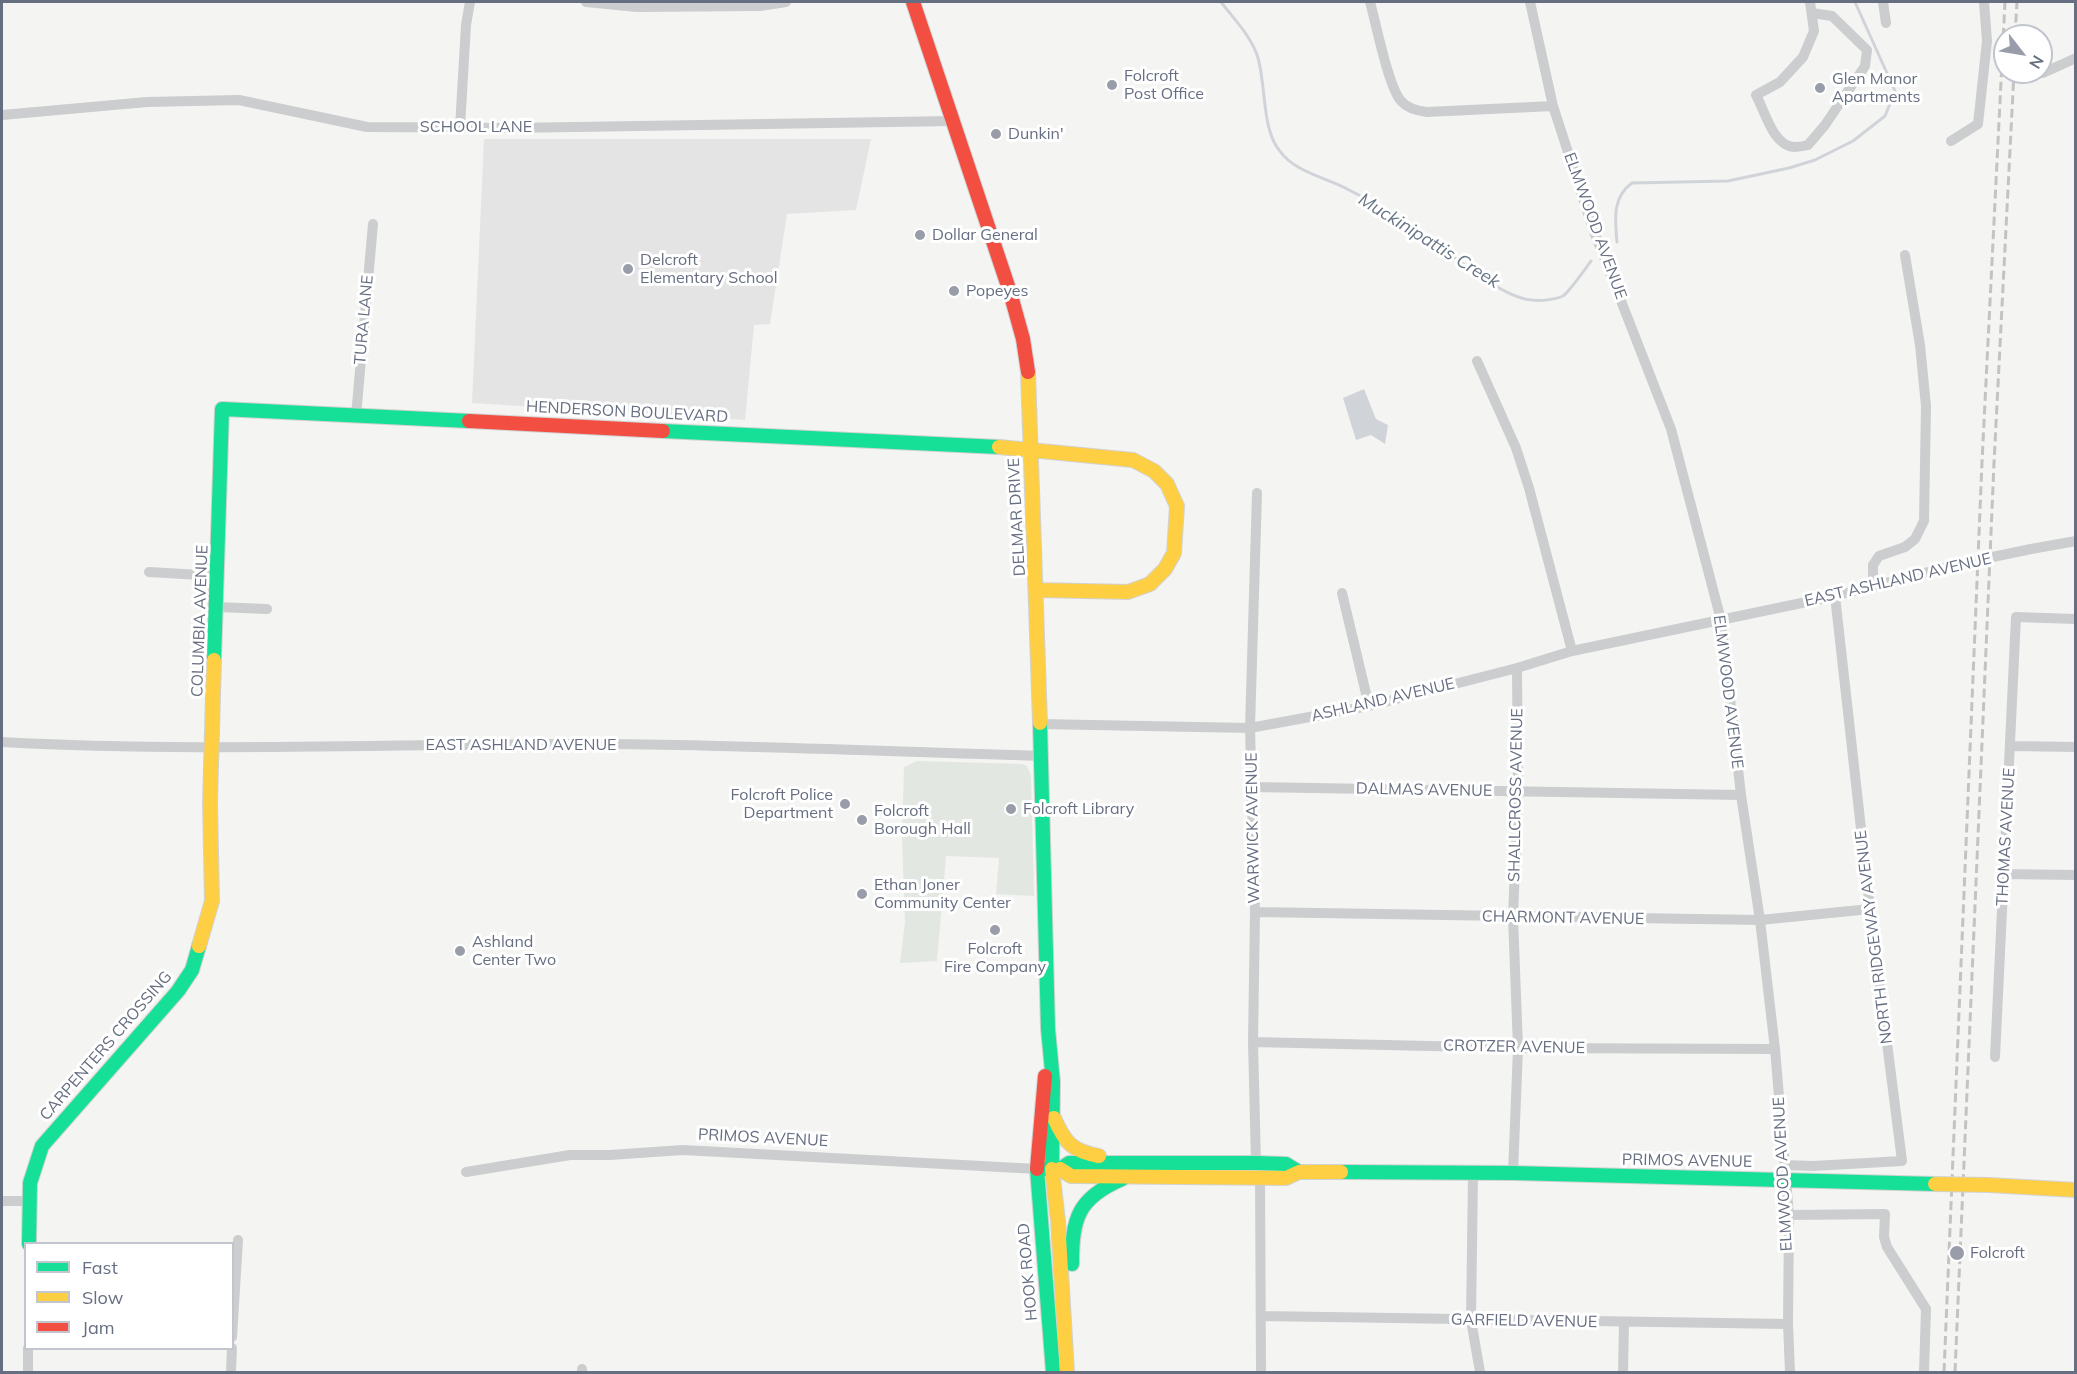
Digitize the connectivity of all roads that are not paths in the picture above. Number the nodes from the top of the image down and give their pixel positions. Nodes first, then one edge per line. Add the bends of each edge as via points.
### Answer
1 (470, 2) edge
2 (586, 2) edge
3 (786, 2) edge
4 (913, 2) edge
5 (1370, 2) edge
6 (1530, 2) edge
7 (1883, 2) edge
8 (1984, 2) edge
9 (697, 4) edge
10 (1811, 7) edge
11 (1886, 23) dead end
12 (2076, 58) edge
13 (2053, 68) edge
14 (1553, 106) junction
15 (2, 115) edge
16 (954, 121) junction
17 (460, 127) junction
18 (1951, 141) dead end
19 (373, 224) dead end
20 (1905, 255) dead end
21 (1478, 360) dead end
22 (222, 409) joint
23 (356, 416) junction
24 (1030, 448) junction
25 (1257, 493) dead end
26 (2076, 542) edge
27 (148, 572) dead end
28 (218, 576) junction
29 (1873, 585) junction
30 (1037, 590) junction
31 (1342, 593) dead end
32 (1834, 596) junction
33 (216, 607) junction
34 (267, 609) dead end
35 (2076, 619) edge
36 (1721, 620) junction
37 (1572, 651) junction
38 (1517, 668) junction
39 (1369, 706) junction
40 (1039, 724) junction
41 (1250, 728) junction
42 (2, 742) edge
43 (2010, 746) junction
44 (213, 747) junction
45 (2076, 747) edge
46 (1040, 756) junction
47 (1251, 787) junction
48 (1518, 792) junction
49 (1741, 795) junction
50 (210, 834) joint
51 (2004, 874) junction
52 (2076, 875) edge
53 (1870, 909) junction
54 (1255, 912) junction
55 (1513, 917) junction
56 (1760, 920) junction
57 (1253, 1042) junction
58 (1518, 1048) junction
59 (1775, 1049) junction
60 (1048, 1050) junction
61 (1995, 1057) dead end
62 (1054, 1118) junction
63 (1256, 1163) junction
64 (1784, 1166) junction
65 (1037, 1169) junction
66 (1056, 1169) junction
67 (1131, 1169) junction
68 (466, 1172) dead end
69 (1299, 1172) junction
70 (1513, 1173) junction
71 (1473, 1174) junction
72 (1260, 1177) junction
73 (1785, 1180) junction
74 (2076, 1190) edge
75 (2, 1201) edge
76 (29, 1201) junction
77 (1789, 1215) junction
78 (238, 1240) dead end
79 (29, 1242) edge
80 (234, 1305) edge
81 (1261, 1316) junction
82 (1471, 1320) junction
83 (1624, 1322) junction
84 (1788, 1324) junction
85 (1064, 1328) junction
86 (28, 1350) edge
87 (232, 1350) edge
88 (28, 1372) edge
89 (231, 1372) edge
90 (1053, 1372) edge
91 (1067, 1372) edge
92 (1261, 1372) edge
93 (1480, 1372) edge
94 (1623, 1372) edge
95 (1790, 1372) edge
96 (1924, 1372) edge

1 - 17 street
2 - 9 street via 637,7
3 - 9 street via 760,6
4 - 16 street, DELMAR DRIVE
5 - 14 street via 1390,78 1401,101 1414,111
6 - 14 street, ELMWOOD AVENUE
7 - 11 street
8 - 18 street via 1987,41 1978,124
10 - 10 street via 1814,31 1803,57 1780,82 1756,95 1771,130 1783,144 1793,147 1808,145 1865,66 1867,50 1832,16
12 - 13 street
14 - 36 street, ELMWOOD AVENUE via 1593,229 1671,429
15 - 17 street, SCHOOL LANE via 147,102 239,100 367,127
16 - 17 street, SCHOOL LANE
16 - 24 street, DELMAR DRIVE via 1023,339
19 - 23 street, TURA LANE
20 - 29 street via 1926,406 1924,521 1915,539 1905,547 1879,556 1873,565
21 - 37 street via 1523,468
22 - 23 street, HENDERSON BOULEVARD
22 - 28 street, COLUMBIA AVENUE
23 - 24 street, HENDERSON BOULEVARD
24 - 30 street, DELMAR DRIVE
24 - 30 street, HENDERSON BOULEVARD via 1133,460 1154,471 1167,484 1177,506 1174,553 1150,584 1128,592
25 - 41 street, WARWICK AVENUE
26 - 29 street, EAST ASHLAND AVENUE, bridge
27 - 28 street
28 - 33 street, COLUMBIA AVENUE
29 - 32 street, EAST ASHLAND AVENUE
30 - 40 street, DELMAR DRIVE
31 - 39 street
32 - 36 street, EAST ASHLAND AVENUE
32 - 53 street, NORTH RIDGEWAY AVENUE
33 - 34 street
33 - 44 street, COLUMBIA AVENUE
35 - 43 street, THOMAS AVENUE via 2016,617
36 - 37 street, ASHLAND AVENUE
36 - 49 street, ELMWOOD AVENUE
37 - 38 street, ASHLAND AVENUE
38 - 39 street, ASHLAND AVENUE
38 - 48 street, SHALLCROSS AVENUE
39 - 41 street, ASHLAND AVENUE
40 - 41 street, ASHLAND AVENUE
40 - 46 street, DELMAR DRIVE
41 - 47 street, WARWICK AVENUE
42 - 44 street, EAST ASHLAND AVENUE
43 - 45 street
43 - 51 street, THOMAS AVENUE
44 - 46 street, EAST ASHLAND AVENUE via 608,744
44 - 50 street, COLUMBIA AVENUE
46 - 60 street, DELMAR DRIVE
47 - 48 street, DALMAS AVENUE
47 - 54 street, WARWICK AVENUE
48 - 49 street, DALMAS AVENUE
48 - 55 street, SHALLCROSS AVENUE
49 - 56 street, ELMWOOD AVENUE
50 - 76 street, CARPENTERS CROSSING via 212,901 192,970 178,992 42,1146 30,1183
51 - 52 street
51 - 61 street, THOMAS AVENUE
53 - 56 street, CHARMONT AVENUE
53 - 64 street, NORTH RIDGEWAY AVENUE via 1902,1161
54 - 55 street, CHARMONT AVENUE
54 - 57 street, WARWICK AVENUE
55 - 56 street, CHARMONT AVENUE
55 - 58 street, SHALLCROSS AVENUE
56 - 59 street, ELMWOOD AVENUE
57 - 58 street, CROTZER AVENUE
57 - 63 street, WARWICK AVENUE
58 - 59 street, CROTZER AVENUE
58 - 70 street, SHALLCROSS AVENUE
59 - 64 street, ELMWOOD AVENUE
60 - 62 street, DELMAR DRIVE
60 - 65 street, DELMAR DRIVE
62 - 66 street, DELMAR DRIVE
62 - 67 street via 1063,1137 1076,1151
63 - 67 street, PRIMOS AVENUE
63 - 69 street, PRIMOS AVENUE via 1286,1164
64 - 73 street, ELMWOOD AVENUE
65 - 66 street, PRIMOS AVENUE
65 - 68 street, PRIMOS AVENUE via 683,1150 570,1155
65 - 90 street, HOOK ROAD
66 - 67 street, PRIMOS AVENUE via 1069,1163
66 - 85 street, HOOK ROAD
67 - 72 street, PRIMOS AVENUE
67 - 85 street via 1090,1196 1075,1218 1072,1285
69 - 71 street, PRIMOS AVENUE
69 - 72 street, PRIMOS AVENUE via 1286,1178
70 - 71 street, PRIMOS AVENUE
70 - 73 street, PRIMOS AVENUE
71 - 82 street
72 - 81 street
73 - 74 street, PRIMOS AVENUE, bridge
73 - 77 street, ELMWOOD AVENUE
75 - 76 street
76 - 79 street, CARPENTERS CROSSING
77 - 84 street, ELMWOOD AVENUE
77 - 96 street via 1885,1214 1887,1247 1926,1309
78 - 80 street
81 - 82 street, GARFIELD AVENUE
81 - 92 street
82 - 83 street, GARFIELD AVENUE
82 - 93 street
83 - 84 street, GARFIELD AVENUE
83 - 94 street
84 - 95 street, ELMWOOD AVENUE
85 - 91 street, HOOK ROAD
86 - 88 street
87 - 89 street

